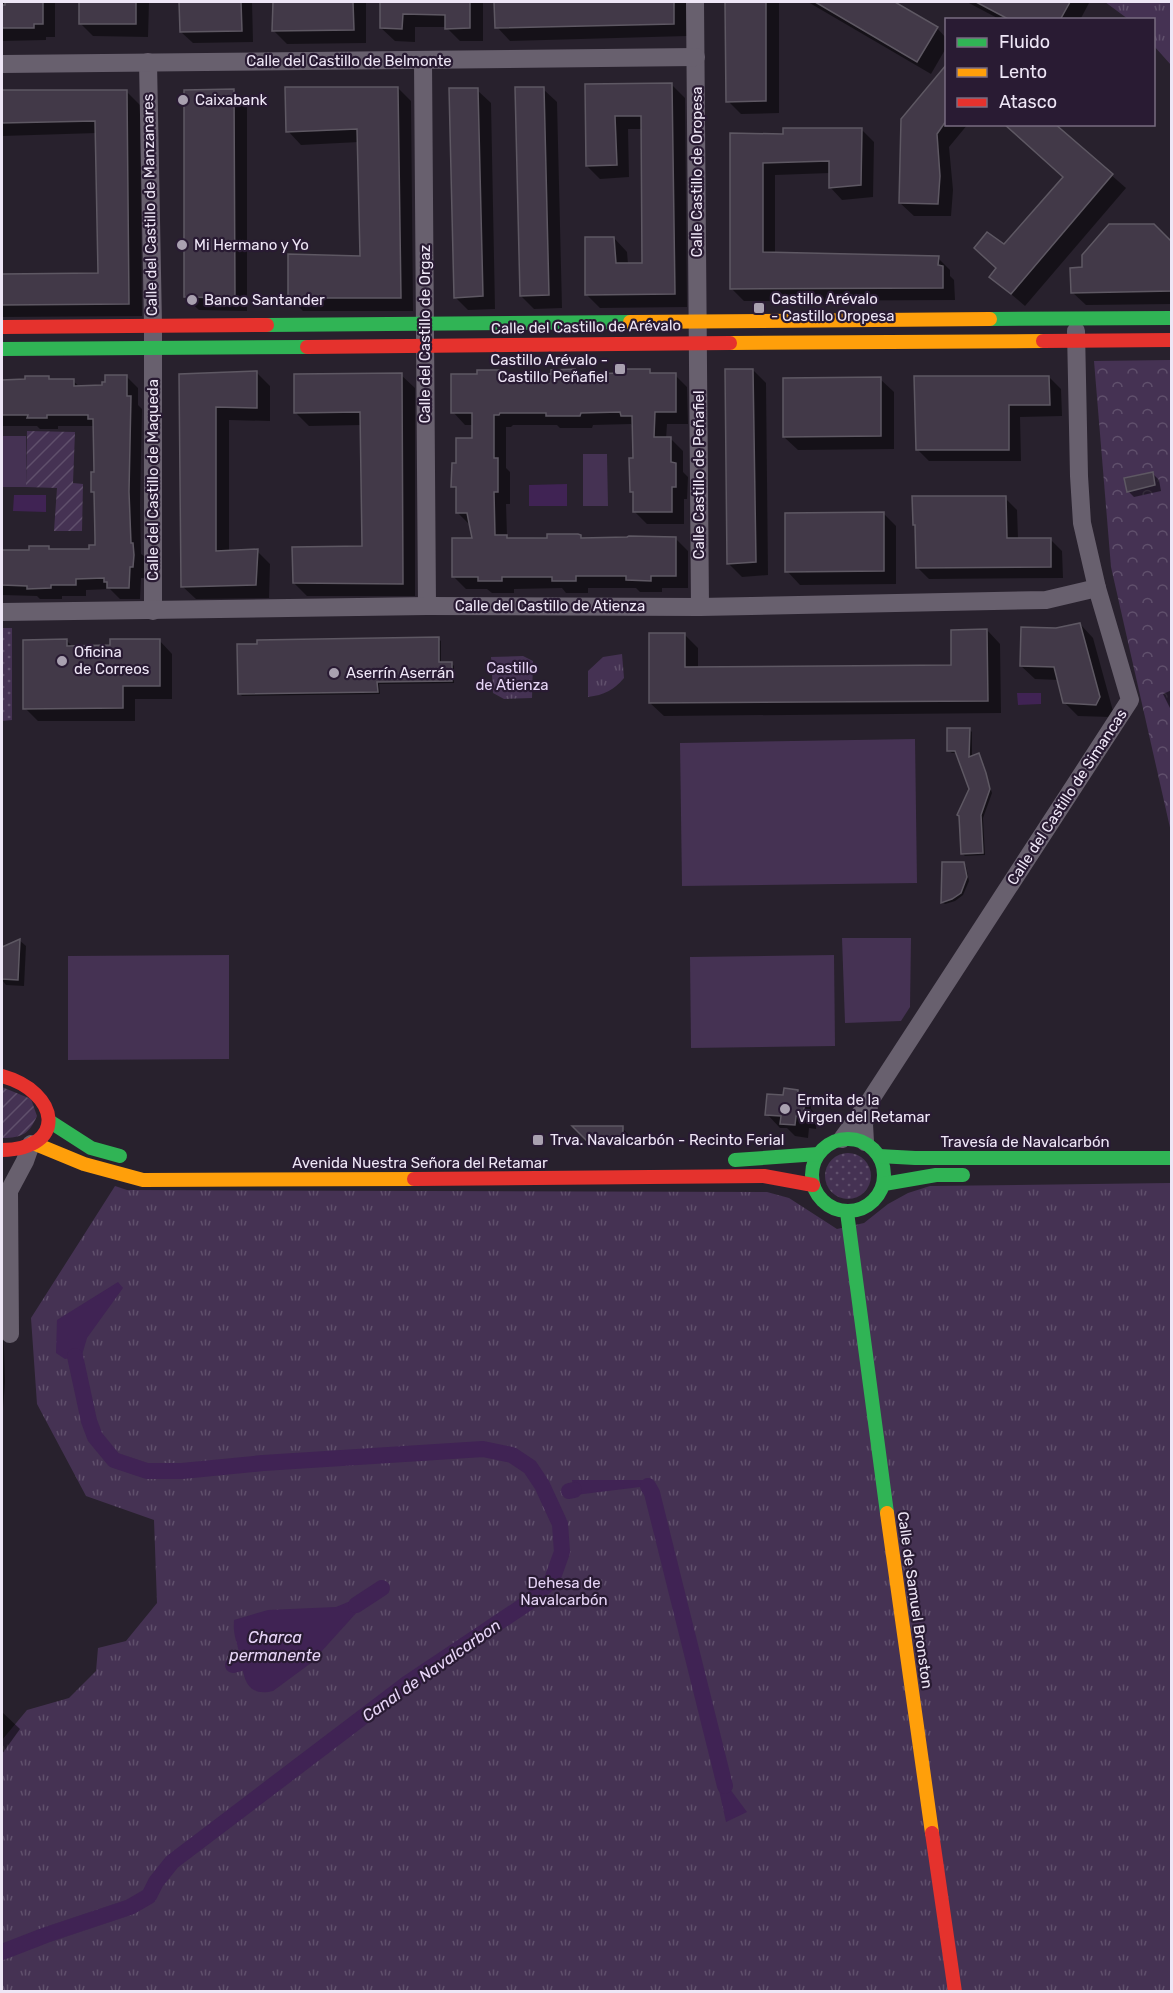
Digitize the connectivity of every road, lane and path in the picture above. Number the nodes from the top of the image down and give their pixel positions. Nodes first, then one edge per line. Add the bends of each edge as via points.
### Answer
1 (695, 2) edge
2 (696, 57) junction
3 (423, 61) junction
4 (147, 62) junction
5 (2, 64) edge
6 (1172, 318) edge
7 (1076, 319) junction
8 (698, 321) junction
9 (426, 323) junction
10 (153, 326) junction
11 (2, 327) edge
12 (1172, 340) edge
13 (1076, 341) junction
14 (698, 343) junction
15 (425, 346) junction
16 (152, 348) junction
17 (2, 349) edge
18 (1096, 588) junction
19 (427, 606) junction
20 (700, 607) junction
21 (153, 611) junction
22 (2, 612) edge
23 (2, 1076) edge
24 (871, 1099) junction
25 (49, 1121) junction
26 (842, 1139) junction
27 (865, 1142) junction
28 (32, 1144) junction
29 (2, 1150) edge
30 (818, 1154) junction
31 (879, 1156) junction
32 (1172, 1158) edge
33 (134, 1160) dead end
34 (720, 1160) dead end
35 (973, 1175) dead end
36 (5, 1184) edge
37 (884, 1184) junction
38 (813, 1185) junction
39 (847, 1212) junction
40 (10, 1334) dead end
41 (955, 1992) edge

1 - 2 street, Calle Castillo de Oropesa
2 - 3 street, Calle del Castillo de Belmonte
2 - 8 street, Calle Castillo de Oropesa
3 - 4 street, Calle del Castillo de Belmonte
3 - 9 street, Calle del Castillo de Orgaz
4 - 5 street, Calle del Castillo de Belmonte
4 - 10 street, Calle del Castillo de Manzanares
6 - 7 street, Calle del Castillo de Arévalo
7 - 8 street, Calle del Castillo de Arévalo
7 - 13 street, Calle del Castillo de Simancas
8 - 9 street, Calle del Castillo de Arévalo
8 - 14 street, Calle Castillo de Oropesa
9 - 10 street, Calle del Castillo de Arévalo
9 - 15 street, Calle del Castillo de Orgaz
10 - 11 street, Calle del Castillo de Arévalo
10 - 16 street, Calle del Castillo de Manzanares
12 - 13 street, Calle del Castillo de Arévalo
13 - 14 street, Calle del Castillo de Arévalo
13 - 18 street, Calle del Castillo de Simancas via 1082,523
14 - 15 street, Calle del Castillo de Arévalo
14 - 20 street, Calle Castillo de Peñafiel
15 - 16 street, Calle del Castillo de Arévalo
15 - 19 street, Calle del Castillo de Orgaz
16 - 17 street, Calle del Castillo de Arévalo
16 - 21 street, Calle del Castillo de Maqueda
18 - 20 street, Calle del Castillo de Atienza via 1046,600
18 - 24 street, Calle del Castillo de Simancas via 1130,700
19 - 20 street, Calle del Castillo de Atienza
19 - 21 street, Calle del Castillo de Atienza
21 - 22 street, Calle del Castillo de Atienza
23 - 25 street via 37,1092 46,1105
24 - 26 street, Calle del Castillo de Simancas
24 - 27 street, Calle del Castillo de Simancas via 864,1124
25 - 28 street via 43,1136
25 - 33 street via 91,1148
26 - 27 street
26 - 30 street
27 - 31 street
28 - 29 street
28 - 36 street via 25,1161
28 - 38 street, Avenida Nuestra Señora del Retamar via 143,1180 764,1176
30 - 34 street
30 - 38 street via 812,1168
31 - 32 street, Travesía de Navalcarbón
31 - 37 street
35 - 37 street via 936,1175
36 - 40 street
37 - 39 street via 870,1204
38 - 39 street via 825,1204
39 - 41 street, Calle de Samuel Bronston

